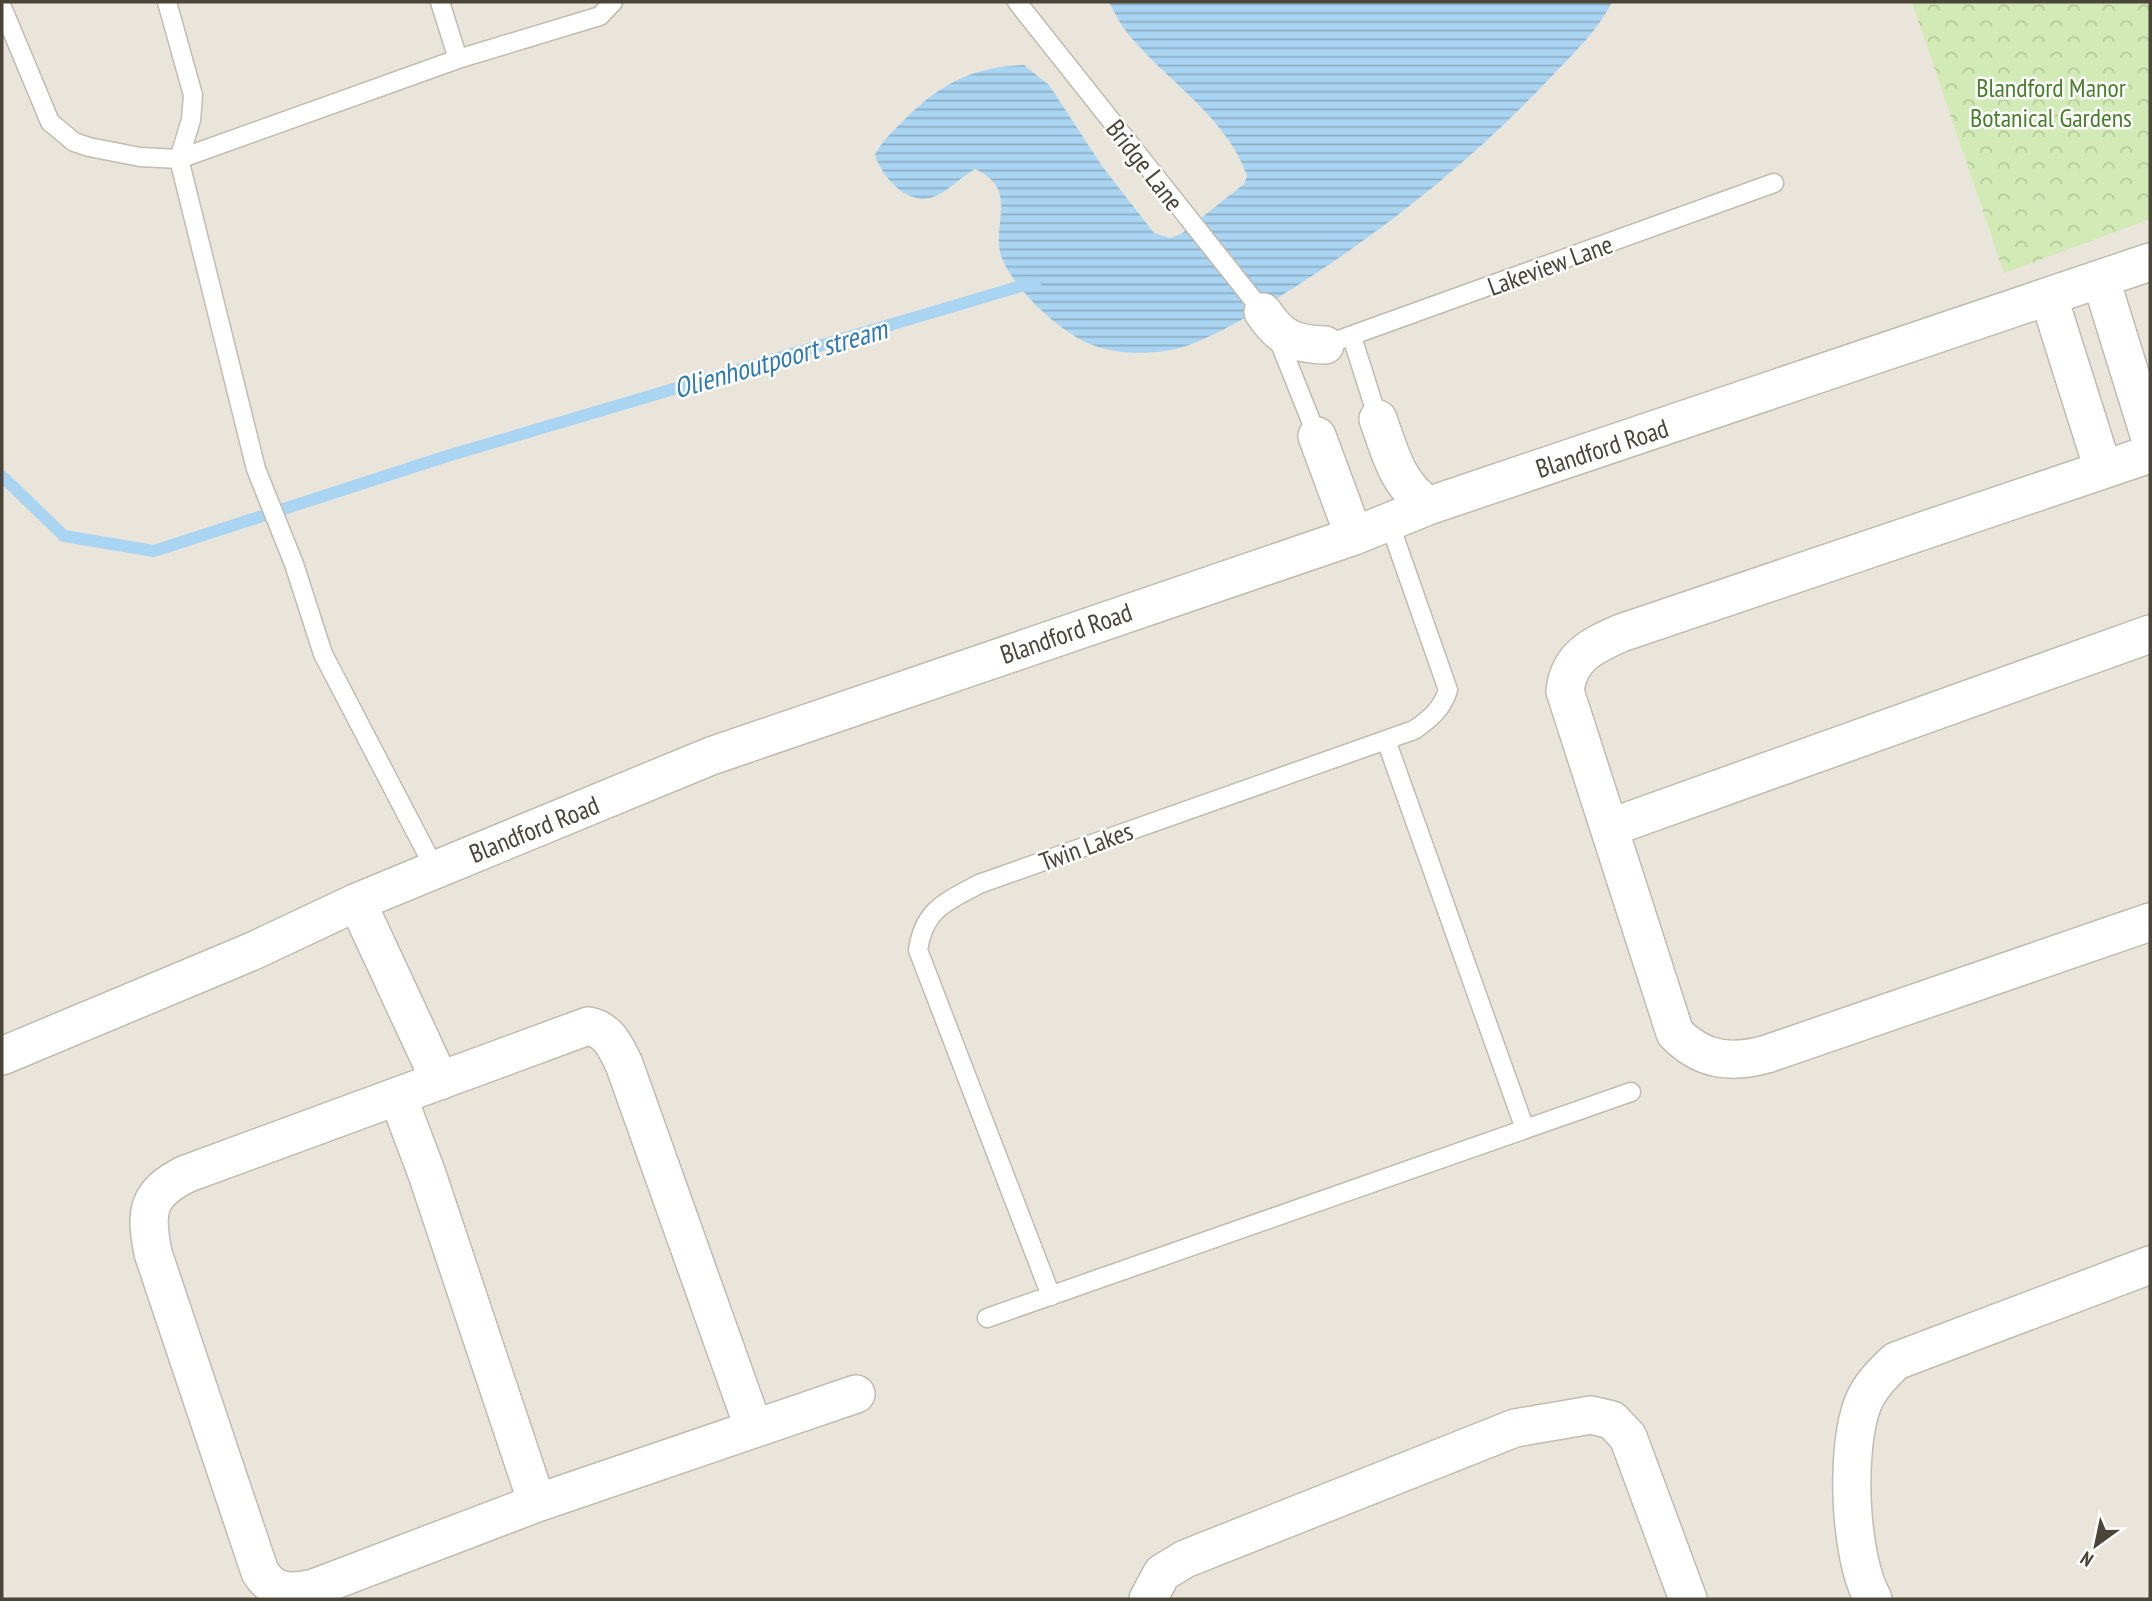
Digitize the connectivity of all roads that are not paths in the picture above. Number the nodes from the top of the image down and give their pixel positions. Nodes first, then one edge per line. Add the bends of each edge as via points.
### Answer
1 (167, 2) edge
2 (440, 2) edge
3 (613, 2) edge
4 (1017, 2) edge
5 (2, 7) edge
6 (458, 59) junction
7 (179, 159) junction
8 (1774, 183) dead end
9 (2150, 262) edge
10 (2101, 280) junction
11 (2049, 298) junction
12 (1268, 320) junction
13 (1338, 341) junction
14 (1378, 419) joint
15 (1317, 436) joint
16 (2150, 438) edge
17 (2150, 454) edge
18 (2103, 469) junction
19 (1428, 506) junction
20 (1389, 522) junction
21 (1354, 536) junction
22 (2150, 635) edge
23 (1387, 740) junction
24 (1609, 828) junction
25 (435, 869) junction
26 (357, 902) junction
27 (2150, 922) edge
28 (2, 1056) edge
29 (440, 1081) junction
30 (1631, 1092) dead end
31 (398, 1097) junction
32 (1525, 1129) junction
33 (2150, 1265) edge
34 (1051, 1296) junction
35 (987, 1318) dead end
36 (856, 1394) dead end
37 (754, 1429) junction
38 (537, 1503) junction
39 (1148, 1599) edge
40 (1688, 1599) edge
41 (1873, 1599) edge

1 - 7 lane via 193,95
2 - 6 lane
3 - 6 lane via 600,16
4 - 12 lane, Bridge Lane
5 - 7 lane via 50,122 61,133 108,152
6 - 7 lane
7 - 25 lane via 256,469 323,654
8 - 13 lane, Lakeview Lane
9 - 10 street, Blandford Road
10 - 11 street, Blandford Road
10 - 16 street
11 - 18 street
11 - 19 street, Blandford Road
12 - 13 street, Bridge Lane via 1297,344
12 - 15 lane, Bridge Lane
13 - 14 lane
14 - 19 street via 1398,474 1410,492
15 - 21 street, Bridge Lane
17 - 18 street
18 - 24 street via 1590,647 1577,658 1565,691
19 - 20 street, Blandford Road
20 - 21 street, Blandford Road
20 - 23 lane, Twin Lakes via 1448,690 1444,704 1429,720
21 - 25 street, Blandford Road via 711,756
22 - 24 street
23 - 32 lane
23 - 34 lane, Twin Lakes via 979,884 942,904 921,931 918,950
24 - 27 street via 1675,1032 1716,1060 1743,1061 1776,1051
25 - 26 street, Blandford Road
26 - 28 street, Blandford Road via 253,951
26 - 29 street
29 - 31 street
29 - 37 street via 588,1026 607,1034 624,1064
30 - 32 lane
31 - 38 street
31 - 38 street via 186,1174 158,1192 151,1205 153,1253 260,1572 277,1590 306,1589
32 - 34 lane
33 - 41 street via 1896,1360 1878,1377 1855,1428 1852,1535 1864,1583
34 - 35 lane
36 - 37 street
37 - 38 street
39 - 40 street via 1162,1573 1185,1559 1515,1428 1591,1415 1612,1420 1628,1437

